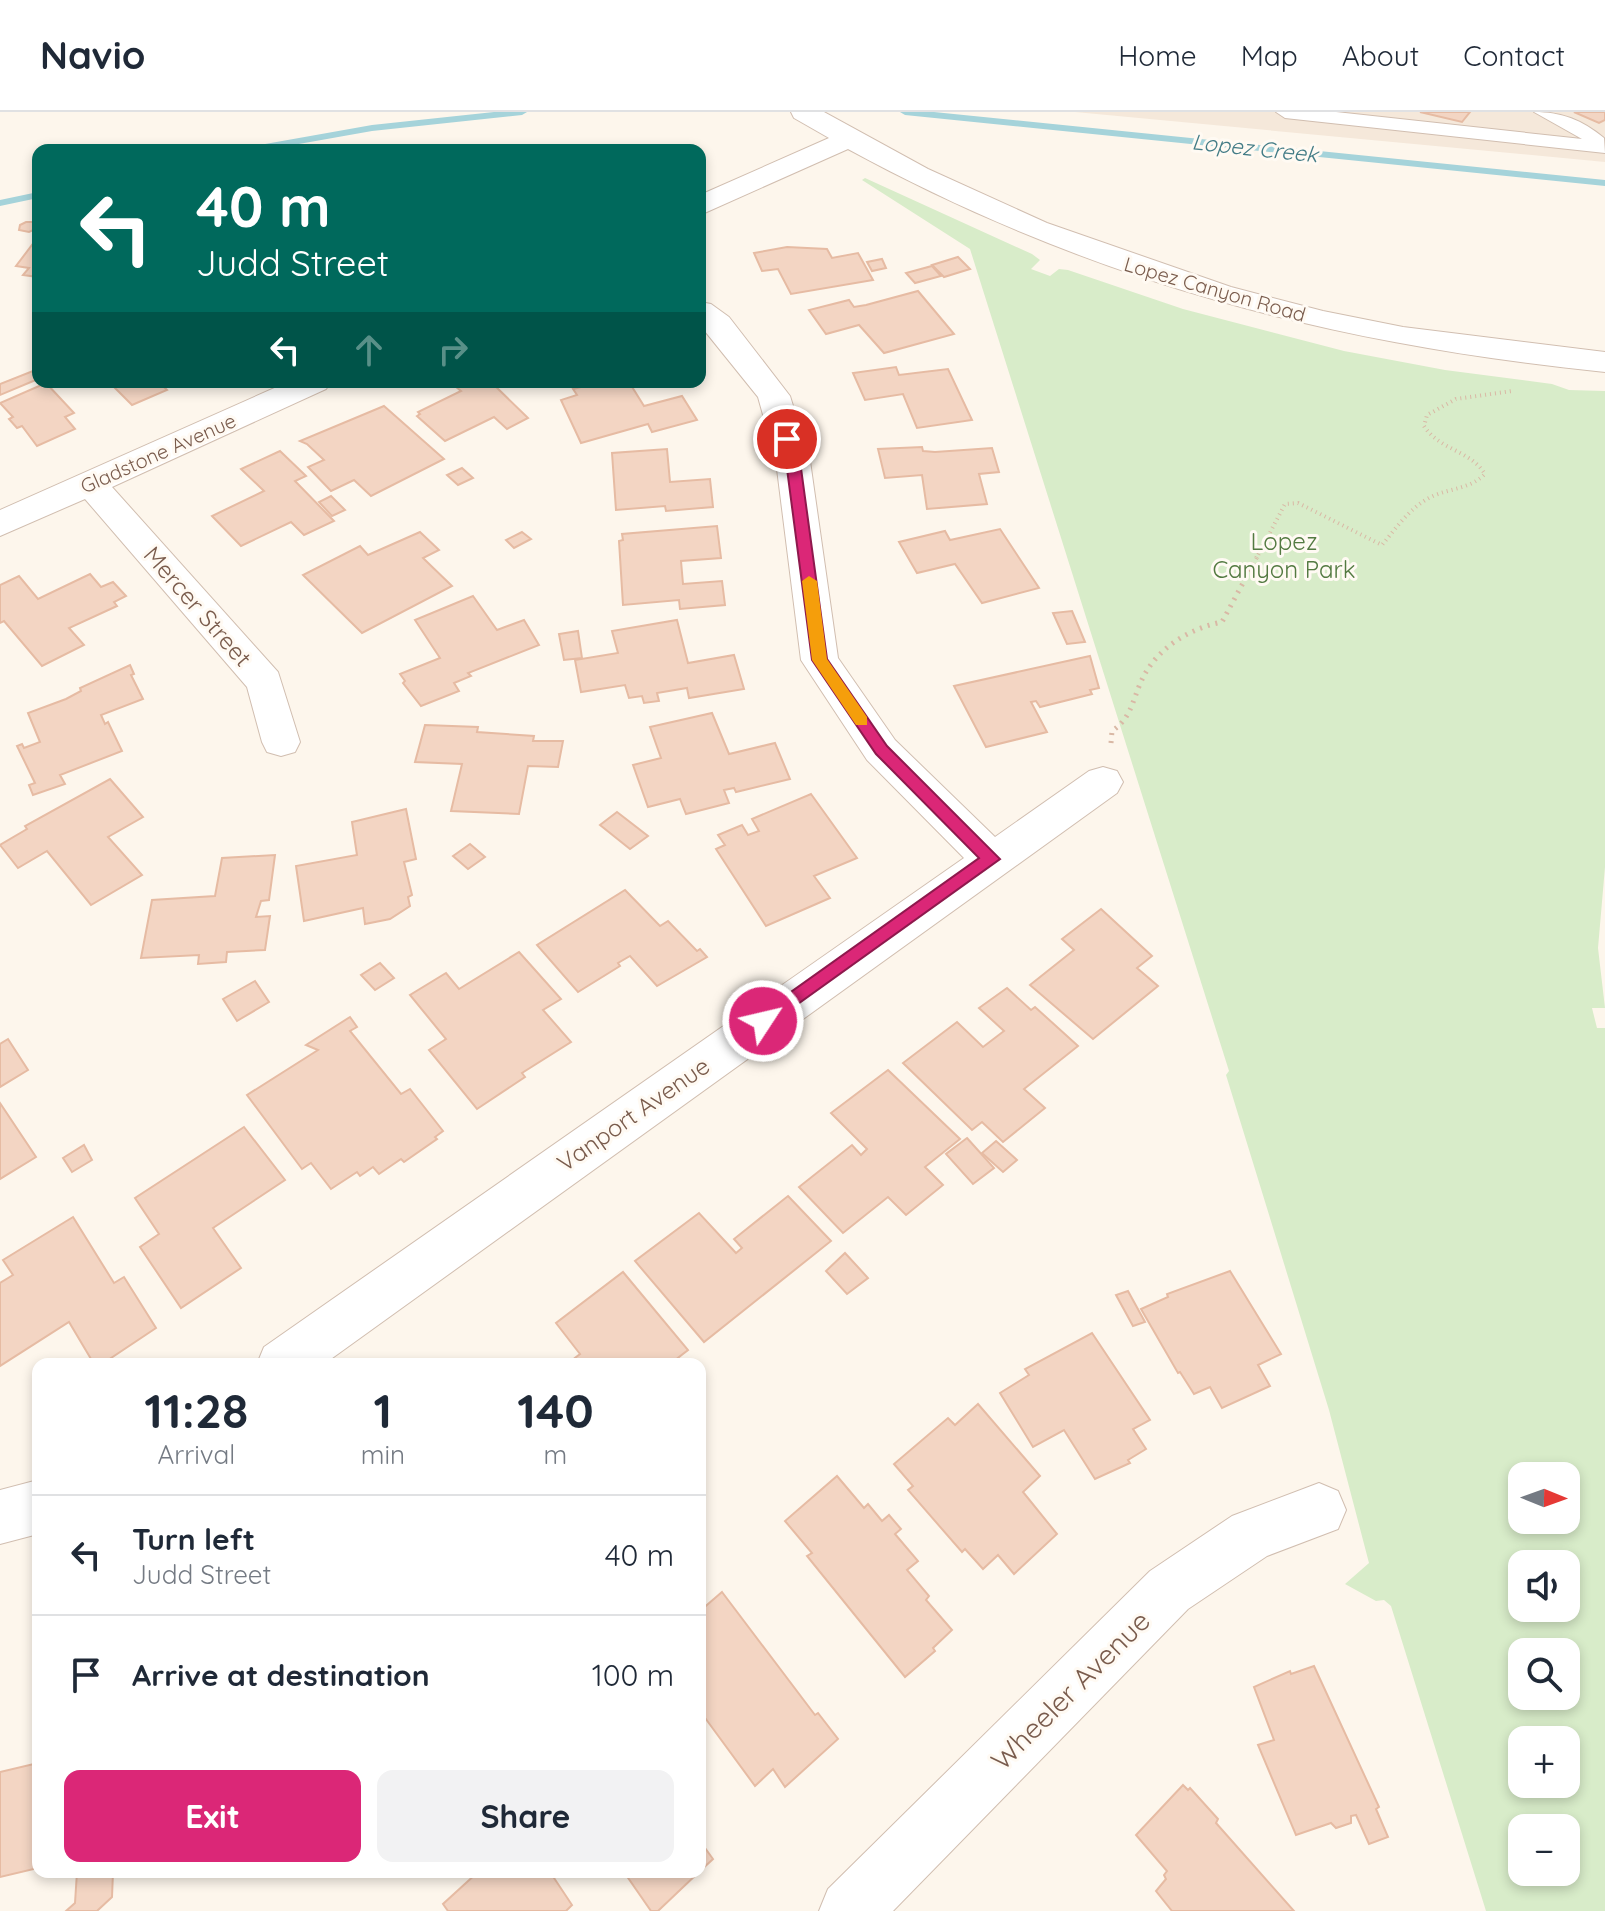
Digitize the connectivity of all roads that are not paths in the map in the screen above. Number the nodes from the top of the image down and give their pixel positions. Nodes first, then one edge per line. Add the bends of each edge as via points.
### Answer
1 (804, 112) edge
2 (1285, 112) edge
3 (1543, 112) edge
4 (848, 139) junction
5 (1604, 147) edge
6 (706, 203) edge
7 (706, 315) edge
8 (1605, 362) edge
9 (302, 388) edge
10 (90, 483) junction
11 (0, 524) edge
12 (281, 742) dead end
13 (1103, 782) road end
14 (991, 859) junction
15 (290, 1358) edge
16 (1319, 1510) dead end
17 (850, 1911) edge

1 - 4 street, Lopez Canyon Road
2 - 5 lane
3 - 5 lane via 1583,130
4 - 6 street
4 - 8 street, Lopez Canyon Road via 1016,219 1172,279 1388,333
7 - 14 street via 774,396 793,461 820,660 881,750
9 - 10 street, Gladstone Avenue
10 - 11 street, Gladstone Avenue
10 - 12 street, Mercer Street via 265,682
13 - 14 street, Vanport Avenue
14 - 15 street, Vanport Avenue
16 - 17 street, Wheeler Avenue via 1251,1535 1169,1590

